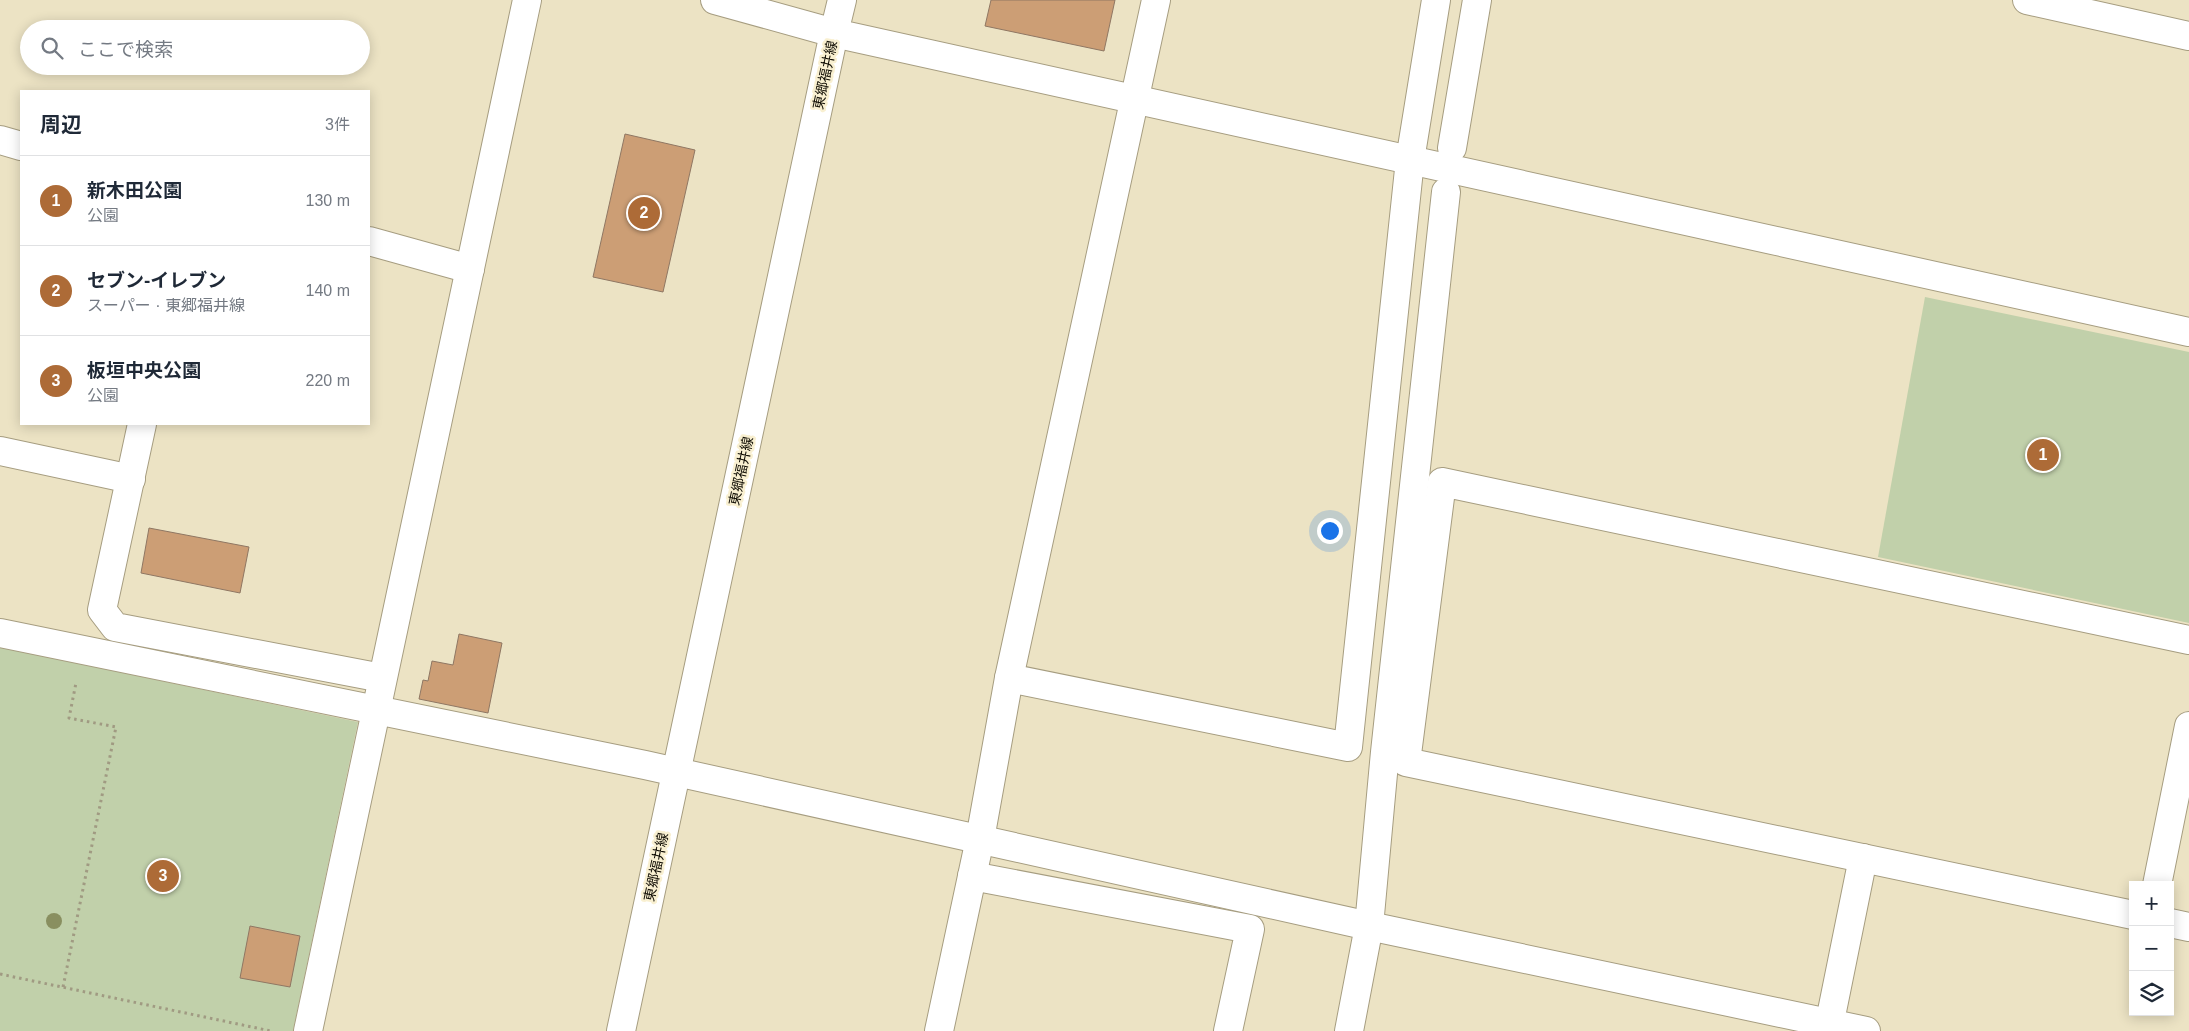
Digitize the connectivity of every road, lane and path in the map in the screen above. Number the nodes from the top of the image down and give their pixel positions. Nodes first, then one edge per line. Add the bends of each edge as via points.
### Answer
1 (528, 0) edge
2 (715, 0) edge
3 (842, 0) edge
4 (1156, 0) edge
5 (1436, 0) edge
6 (1477, 0) edge
7 (2026, 0) edge
8 (834, 33) junction
9 (2189, 36) edge
10 (1136, 99) junction
11 (0, 140) edge
12 (20, 146) edge
13 (1452, 148) dead end
14 (1410, 160) junction
15 (1446, 192) dead end
16 (370, 241) edge
17 (470, 269) junction
18 (2189, 332) edge
19 (142, 425) edge
20 (0, 451) edge
21 (131, 479) junction
22 (0, 633) edge
23 (2189, 640) edge
24 (82, 650) junction
25 (382, 678) junction
26 (1009, 678) junction
27 (375, 710) junction
28 (2189, 726) edge
29 (676, 771) junction
30 (980, 839) junction
31 (1863, 858) junction
32 (972, 876) junction
33 (2158, 881) edge
34 (2129, 914) edge
35 (2174, 924) edge
36 (1369, 926) junction
37 (2189, 927) edge
38 (0, 974) edge
39 (63, 987) junction
40 (1829, 1027) edge
41 (271, 1031) edge
42 (308, 1031) edge
43 (621, 1031) edge
44 (939, 1031) edge
45 (1228, 1031) edge
46 (1349, 1031) edge
47 (1866, 1031) edge

1 - 17 street
2 - 8 street, 東郷福井線
3 - 8 street
4 - 10 street
5 - 14 street
6 - 13 street
7 - 9 street
8 - 10 street
8 - 29 street, 東郷福井線
10 - 14 street
10 - 26 street
11 - 12 street
14 - 18 street
14 - 26 street via 1348,746
15 - 36 street
16 - 17 street
17 - 25 street
19 - 21 street
20 - 21 street
21 - 25 street via 102,610 115,627
22 - 24 street
23 - 31 street via 1442,482 1406,762
24 - 27 street
24 - 39 path via 69,718 116,727
25 - 27 street
26 - 30 street
27 - 29 street
27 - 42 street
28 - 33 street
29 - 30 street
29 - 43 street, 東郷福井線
30 - 32 street
30 - 36 street
31 - 34 street
31 - 40 street
32 - 44 street
32 - 45 street via 1250,929
35 - 37 street
36 - 40 street
36 - 46 street
38 - 39 path
39 - 41 path
40 - 47 street

